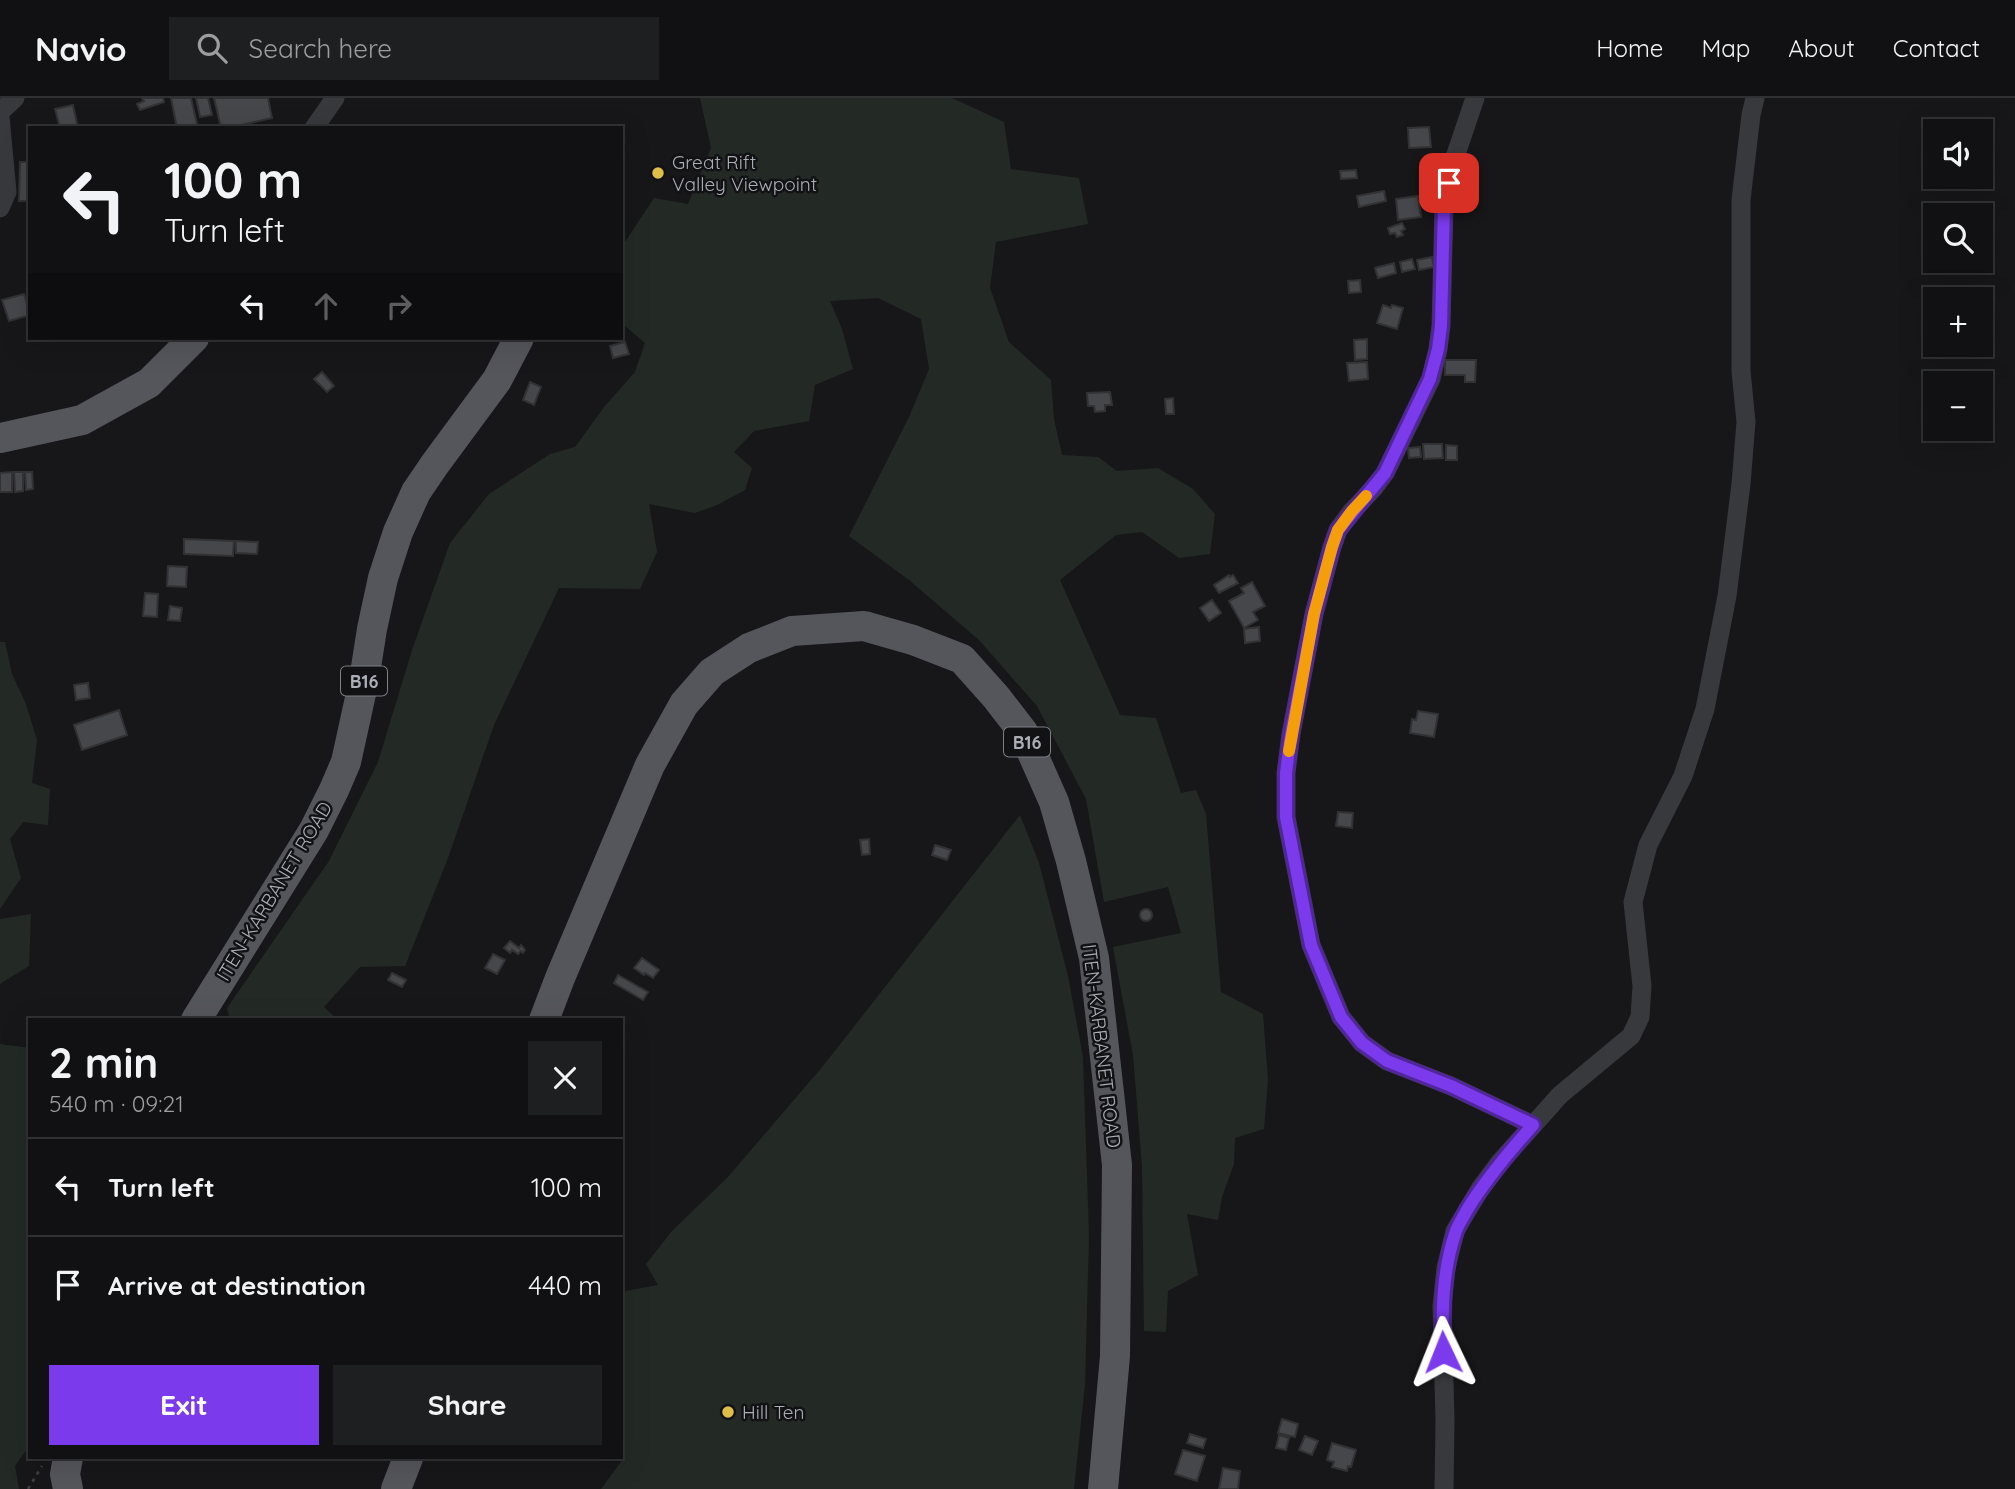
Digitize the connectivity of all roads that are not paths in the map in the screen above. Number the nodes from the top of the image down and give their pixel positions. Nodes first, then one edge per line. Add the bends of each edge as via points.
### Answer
1 (15, 98) edge
2 (335, 98) edge
3 (1475, 98) edge
4 (1755, 98) edge
5 (0, 114) edge
6 (315, 126) edge
7 (0, 208) edge
8 (192, 340) edge
9 (518, 340) edge
10 (0, 438) edge
11 (196, 1018) edge
12 (545, 1018) edge
13 (1533, 1125) junction
14 (68, 1459) edge
15 (408, 1459) edge
16 (68, 1489) edge
17 (396, 1489) edge
18 (1103, 1489) edge
19 (1444, 1489) edge

1 - 5 street
2 - 6 street
3 - 13 street via 1444,206 1438,349 1430,379 1385,473 1338,530 1332,547 1291,734 1286,817 1311,945 1341,1017 1362,1043 1387,1061
4 - 13 street via 1741,200 1741,371 1746,422 1727,596 1705,709 1683,776 1648,845 1633,902 1643,986 1640,1017 1631,1036
5 - 7 street via 7,192
8 - 10 main road via 149,383 82,420
9 - 11 main road, ITEN-KARBANET ROAD / B16 via 497,380 416,492 383,578 346,762 314,830
12 - 18 main road, ITEN-KARBANET ROAD / B16 via 650,765 684,704 712,672 749,648 792,631 864,626 962,660 1023,732 1054,802 1094,958 1117,1165 1115,1356
13 - 19 street via 1480,1189 1455,1231 1442,1306
14 - 16 main road
15 - 17 main road

